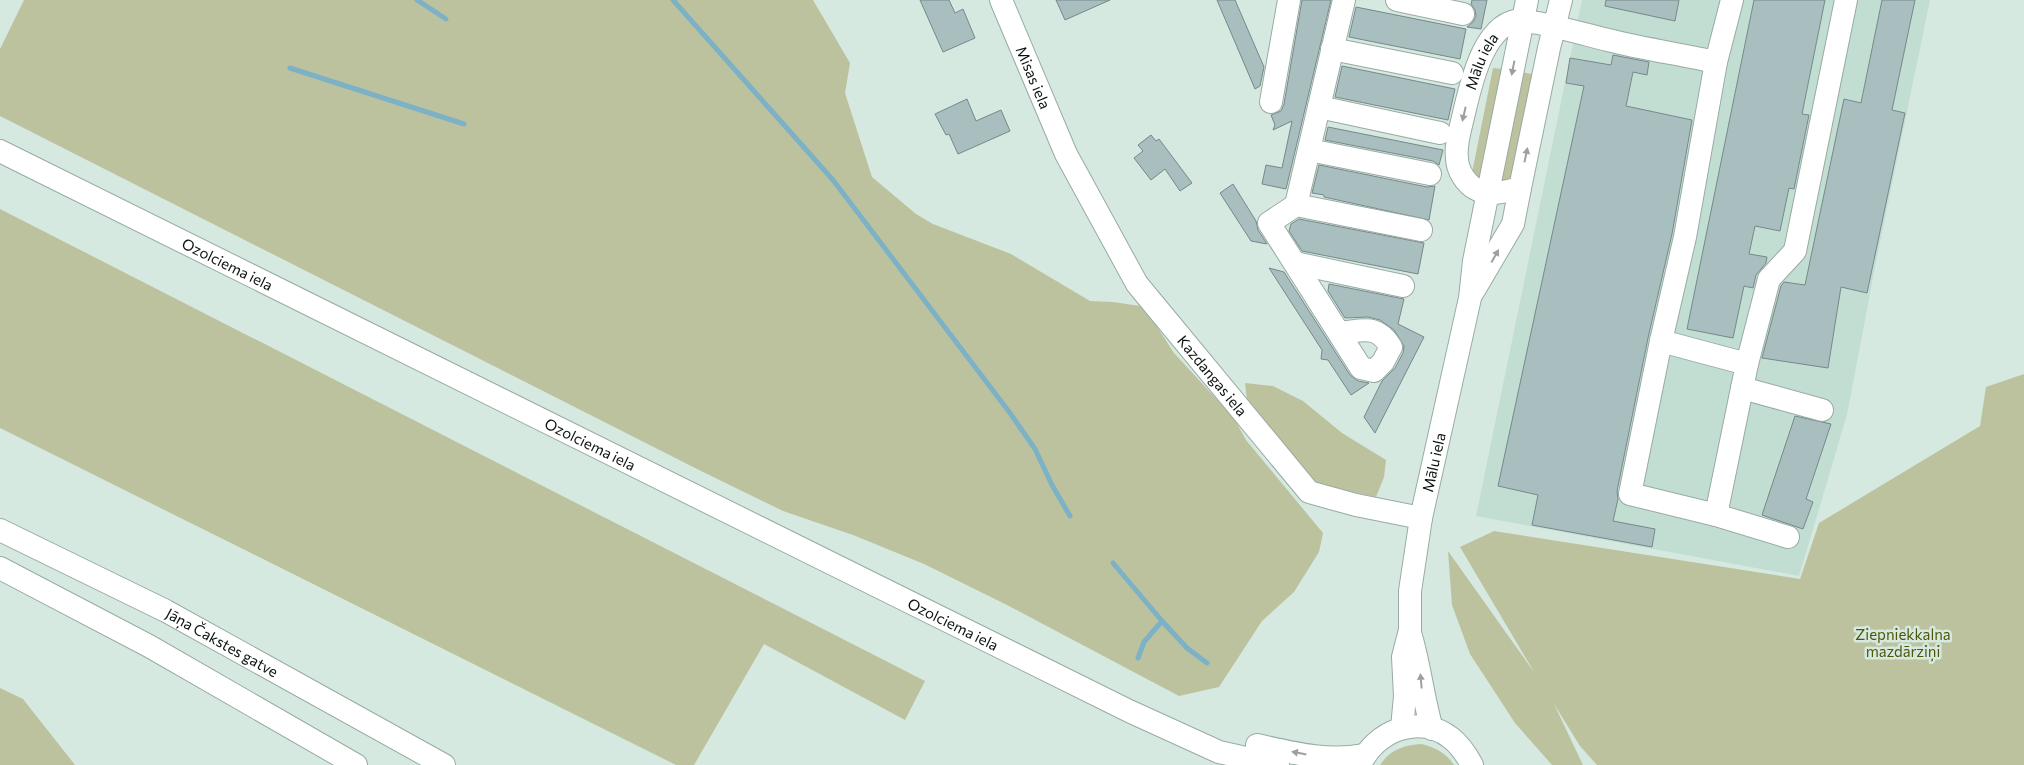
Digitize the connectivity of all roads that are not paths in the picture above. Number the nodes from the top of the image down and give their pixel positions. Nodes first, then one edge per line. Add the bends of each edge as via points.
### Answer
1 (1001, 0) edge
2 (1289, 0) edge
3 (1344, 0) edge
4 (1398, 0) edge
5 (1561, 0) edge
6 (1732, 0) edge
7 (1846, 0) edge
8 (1525, 10) edge
9 (1463, 14) dead end
10 (1555, 26) junction
11 (1332, 49) junction
12 (1716, 62) junction
13 (1452, 72) dead end
14 (1271, 102) dead end
15 (1319, 107) junction
16 (1440, 133) dead end
17 (1309, 150) junction
18 (0, 151) edge
19 (1066, 154) joint
20 (1430, 174) dead end
21 (1520, 188) junction
22 (1488, 194) junction
23 (1296, 205) junction
24 (1421, 230) dead end
25 (1295, 263) junction
26 (1403, 286) dead end
27 (1470, 298) junction
28 (1339, 333) dead end
29 (1661, 341) junction
30 (1747, 364) junction
31 (1742, 388) junction
32 (1822, 410) dead end
33 (1716, 515) junction
34 (1421, 518) junction
35 (0, 530) edge
36 (1788, 537) dead end
37 (0, 568) edge
38 (1410, 630) junction
39 (1402, 728) junction
40 (1432, 729) junction
41 (1182, 735) junction
42 (1362, 760) edge
43 (446, 764) edge
44 (356, 765) edge
45 (1278, 765) edge
46 (1472, 765) edge

1 - 19 street, Misas iela
2 - 14 street
3 - 11 street
4 - 9 street
5 - 10 street, Mālu iela
6 - 12 street
7 - 30 street via 1795,251 1769,279
8 - 10 street
8 -> 22 street, Mālu iela
8 -> 22 street, Mālu iela via 1493,36 1478,61 1459,135 1456,158 1463,178 1475,189
10 - 12 street
21 -> 10 street, Mālu iela
11 - 13 street
11 - 15 street
12 - 29 street via 1685,237
15 - 16 street
15 - 17 street
17 - 20 street
17 - 23 street
18 - 41 street, Ozolciema iela
19 - 34 street, Kazdangas iela via 1138,284 1308,492
21 - 22 street
27 -> 21 street, Mālu iela via 1512,224
22 - 27 street, Mālu iela
23 - 24 street
23 - 25 street via 1269,223
25 - 26 street
25 - 28 street
27 - 34 street, Mālu iela
29 - 30 street
29 - 33 street via 1630,494
30 - 31 street
31 - 32 street
31 - 33 street
33 - 36 street
34 - 38 street, Mālu iela via 1410,591
35 - 43 street, Jāņa Čakstes gatve via 166,611
37 - 44 street via 149,646
38 - 39 street, Mālu iela via 1403,657 1405,696
40 -> 38 street, Mālu iela
39 - 40 street, Ozolciema iela
39 - 42 street, Ozolciema iela via 1381,738
40 - 46 street, Ozolciema iela via 1449,737 1464,750
42 -> 41 street, Ozolciema iela via 1328,759 1206,734
41 - 45 street, Ozolciema iela via 1219,752

